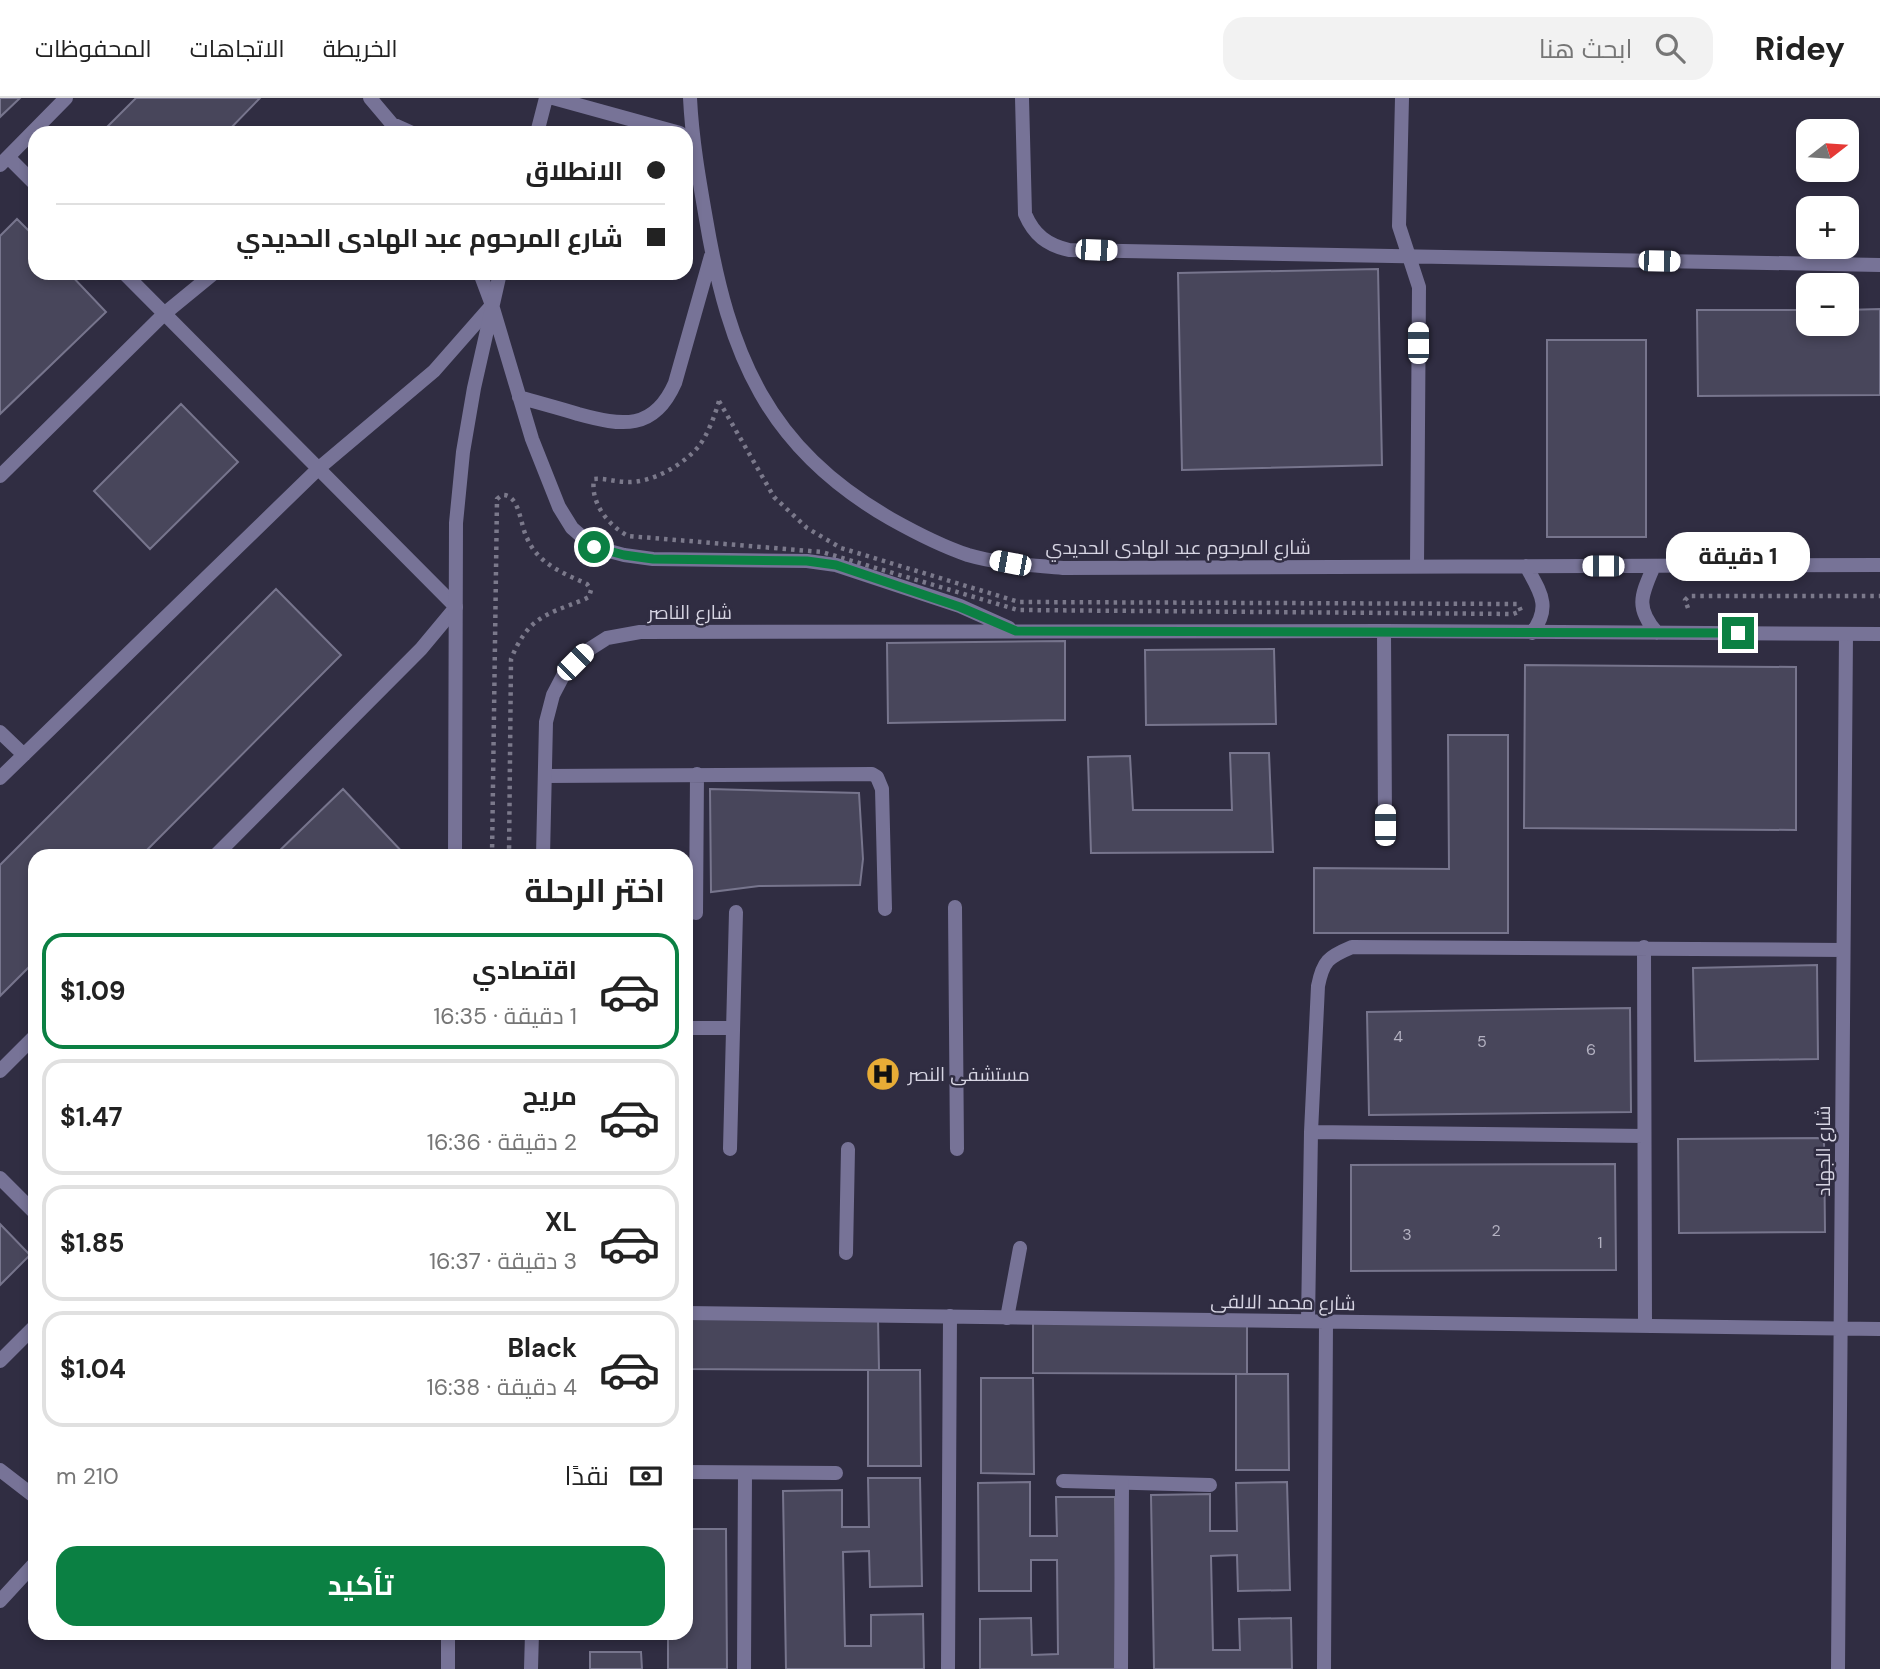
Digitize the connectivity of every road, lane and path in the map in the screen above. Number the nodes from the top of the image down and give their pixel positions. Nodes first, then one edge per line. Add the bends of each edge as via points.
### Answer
1 (66, 98) edge
2 (370, 98) edge
3 (546, 98) edge
4 (553, 98) edge
5 (690, 98) edge
6 (1022, 98) edge
7 (1402, 98) edge
8 (38, 126) edge
9 (385, 126) edge
10 (539, 126) edge
11 (654, 126) edge
12 (687, 126) edge
13 (28, 137) edge
14 (4, 161) edge
15 (693, 167) edge
16 (28, 179) edge
17 (712, 253) junction
18 (1410, 257) junction
19 (1880, 265) edge
20 (131, 280) edge
21 (205, 280) edge
22 (483, 280) edge
23 (498, 280) edge
24 (492, 305) junction
25 (164, 314) junction
26 (519, 397) junction
27 (319, 468) junction
28 (0, 476) edge
29 (1880, 565) edge
30 (1417, 566) junction
31 (1526, 566) junction
32 (1654, 566) junction
33 (1880, 596) edge
34 (456, 607) junction
35 (1693, 608) dead end
36 (1016, 631) junction
37 (1384, 631) junction
38 (1532, 633) junction
39 (1657, 633) junction
40 (1846, 634) junction
41 (1880, 634) edge
42 (0, 732) edge
43 (24, 755) junction
44 (697, 774) junction
45 (544, 776) junction
46 (0, 778) edge
47 (1385, 825) dead end
48 (222, 849) edge
49 (455, 849) edge
50 (492, 849) edge
51 (509, 849) edge
52 (543, 849) edge
53 (955, 907) dead end
54 (885, 909) dead end
55 (736, 912) dead end
56 (696, 913) dead end
57 (1644, 947) junction
58 (1843, 950) junction
59 (693, 1028) edge
60 (733, 1028) junction
61 (28, 1043) edge
62 (0, 1071) edge
63 (1311, 1132) junction
64 (1644, 1136) junction
65 (730, 1149) dead end
66 (848, 1149) dead end
67 (957, 1149) dead end
68 (0, 1178) edge
69 (28, 1206) edge
70 (1020, 1248) dead end
71 (846, 1253) dead end
72 (693, 1313) edge
73 (950, 1317) junction
74 (1007, 1318) junction
75 (1308, 1321) junction
76 (1326, 1322) junction
77 (1645, 1326) junction
78 (1841, 1329) junction
79 (1880, 1329) edge
80 (28, 1333) edge
81 (0, 1361) edge
82 (0, 1470) edge
83 (693, 1472) edge
84 (745, 1472) junction
85 (836, 1473) dead end
86 (1063, 1481) dead end
87 (1122, 1483) junction
88 (1210, 1485) dead end
89 (28, 1492) edge
90 (28, 1571) edge
91 (0, 1601) edge
92 (448, 1640) edge
93 (532, 1640) edge
94 (448, 1669) edge
95 (531, 1669) edge
96 (744, 1669) edge
97 (948, 1669) edge
98 (1121, 1669) edge
99 (1324, 1669) edge
100 (1838, 1669) edge

1 - 8 street
2 - 9 street
3 - 10 street
4 - 11 street
5 - 12 street, شارع المرحوم عبد الهادى الحديدي
6 - 18 street via 1025,214 1031,228 1055,247
7 - 18 street via 1399,226
13 - 14 street
14 - 16 street
15 - 17 street, شارع المرحوم عبد الهادى الحديدي
17 - 26 street via 675,383 657,411 626,423 609,422
17 - 30 street, شارع المرحوم عبد الهادى الحديدي via 736,343 759,392 791,439 828,477 923,537 969,555 1063,568
18 - 19 street
18 - 30 street via 1419,287
20 - 25 street
21 - 25 street
22 - 24 street
23 - 24 street
24 - 26 street
24 - 27 street via 434,371
24 - 34 street via 463,452 456,523
25 - 27 street
25 - 28 street
26 - 36 street via 559,508 572,528 594,547 653,559 836,565
27 - 34 street
27 - 43 street
29 - 32 street, شارع المرحوم عبد الهادى الحديدي
30 - 31 street, شارع المرحوم عبد الهادى الحديدي
31 - 32 street, شارع المرحوم عبد الهادى الحديدي
31 - 38 street via 1544,610
32 - 39 street via 1641,603 1643,615
33 - 35 path via 1689,596 1685,604
34 - 48 street via 421,649
34 - 49 street
36 - 37 street
36 - 45 street, شارع الناصر via 640,632 607,638 565,672 553,695 546,722
37 - 38 street
37 - 47 street
38 - 39 street
39 - 40 street
40 - 41 street
40 - 58 street, شارع الجهاد
42 - 43 street
43 - 46 street
44 - 45 street
44 - 54 street via 866,773 877,777 883,789
44 - 56 street
45 - 52 street, شارع الناصر
50 - 51 path via 497,499 508,494 514,498 535,553 591,590 589,597 536,621 520,638 511,659
53 - 67 street
55 - 60 street
57 - 58 street
57 - 63 street via 1352,947 1333,955 1322,967 1318,986
57 - 64 street
58 - 78 street, شارع الجهاد
59 - 60 street
60 - 65 street
61 - 62 street
63 - 64 street
63 - 75 street
64 - 77 street
66 - 71 street
68 - 69 street
70 - 74 street
72 - 73 street, شارع محمد الالفى
73 - 74 street, شارع محمد الالفى
73 - 97 street
74 - 75 street, شارع محمد الالفى
75 - 76 street, شارع محمد الالفى
76 - 77 street, شارع محمد الالفى
76 - 99 street
77 - 78 street, شارع محمد الالفى
78 - 79 street, شارع محمد الالفى
78 - 100 street, شارع الجهاد
80 - 81 street
82 - 89 street
83 - 84 street
84 - 85 street
84 - 96 street
86 - 87 street
87 - 88 street
87 - 98 street
90 - 91 street
92 - 94 street
93 - 95 street

